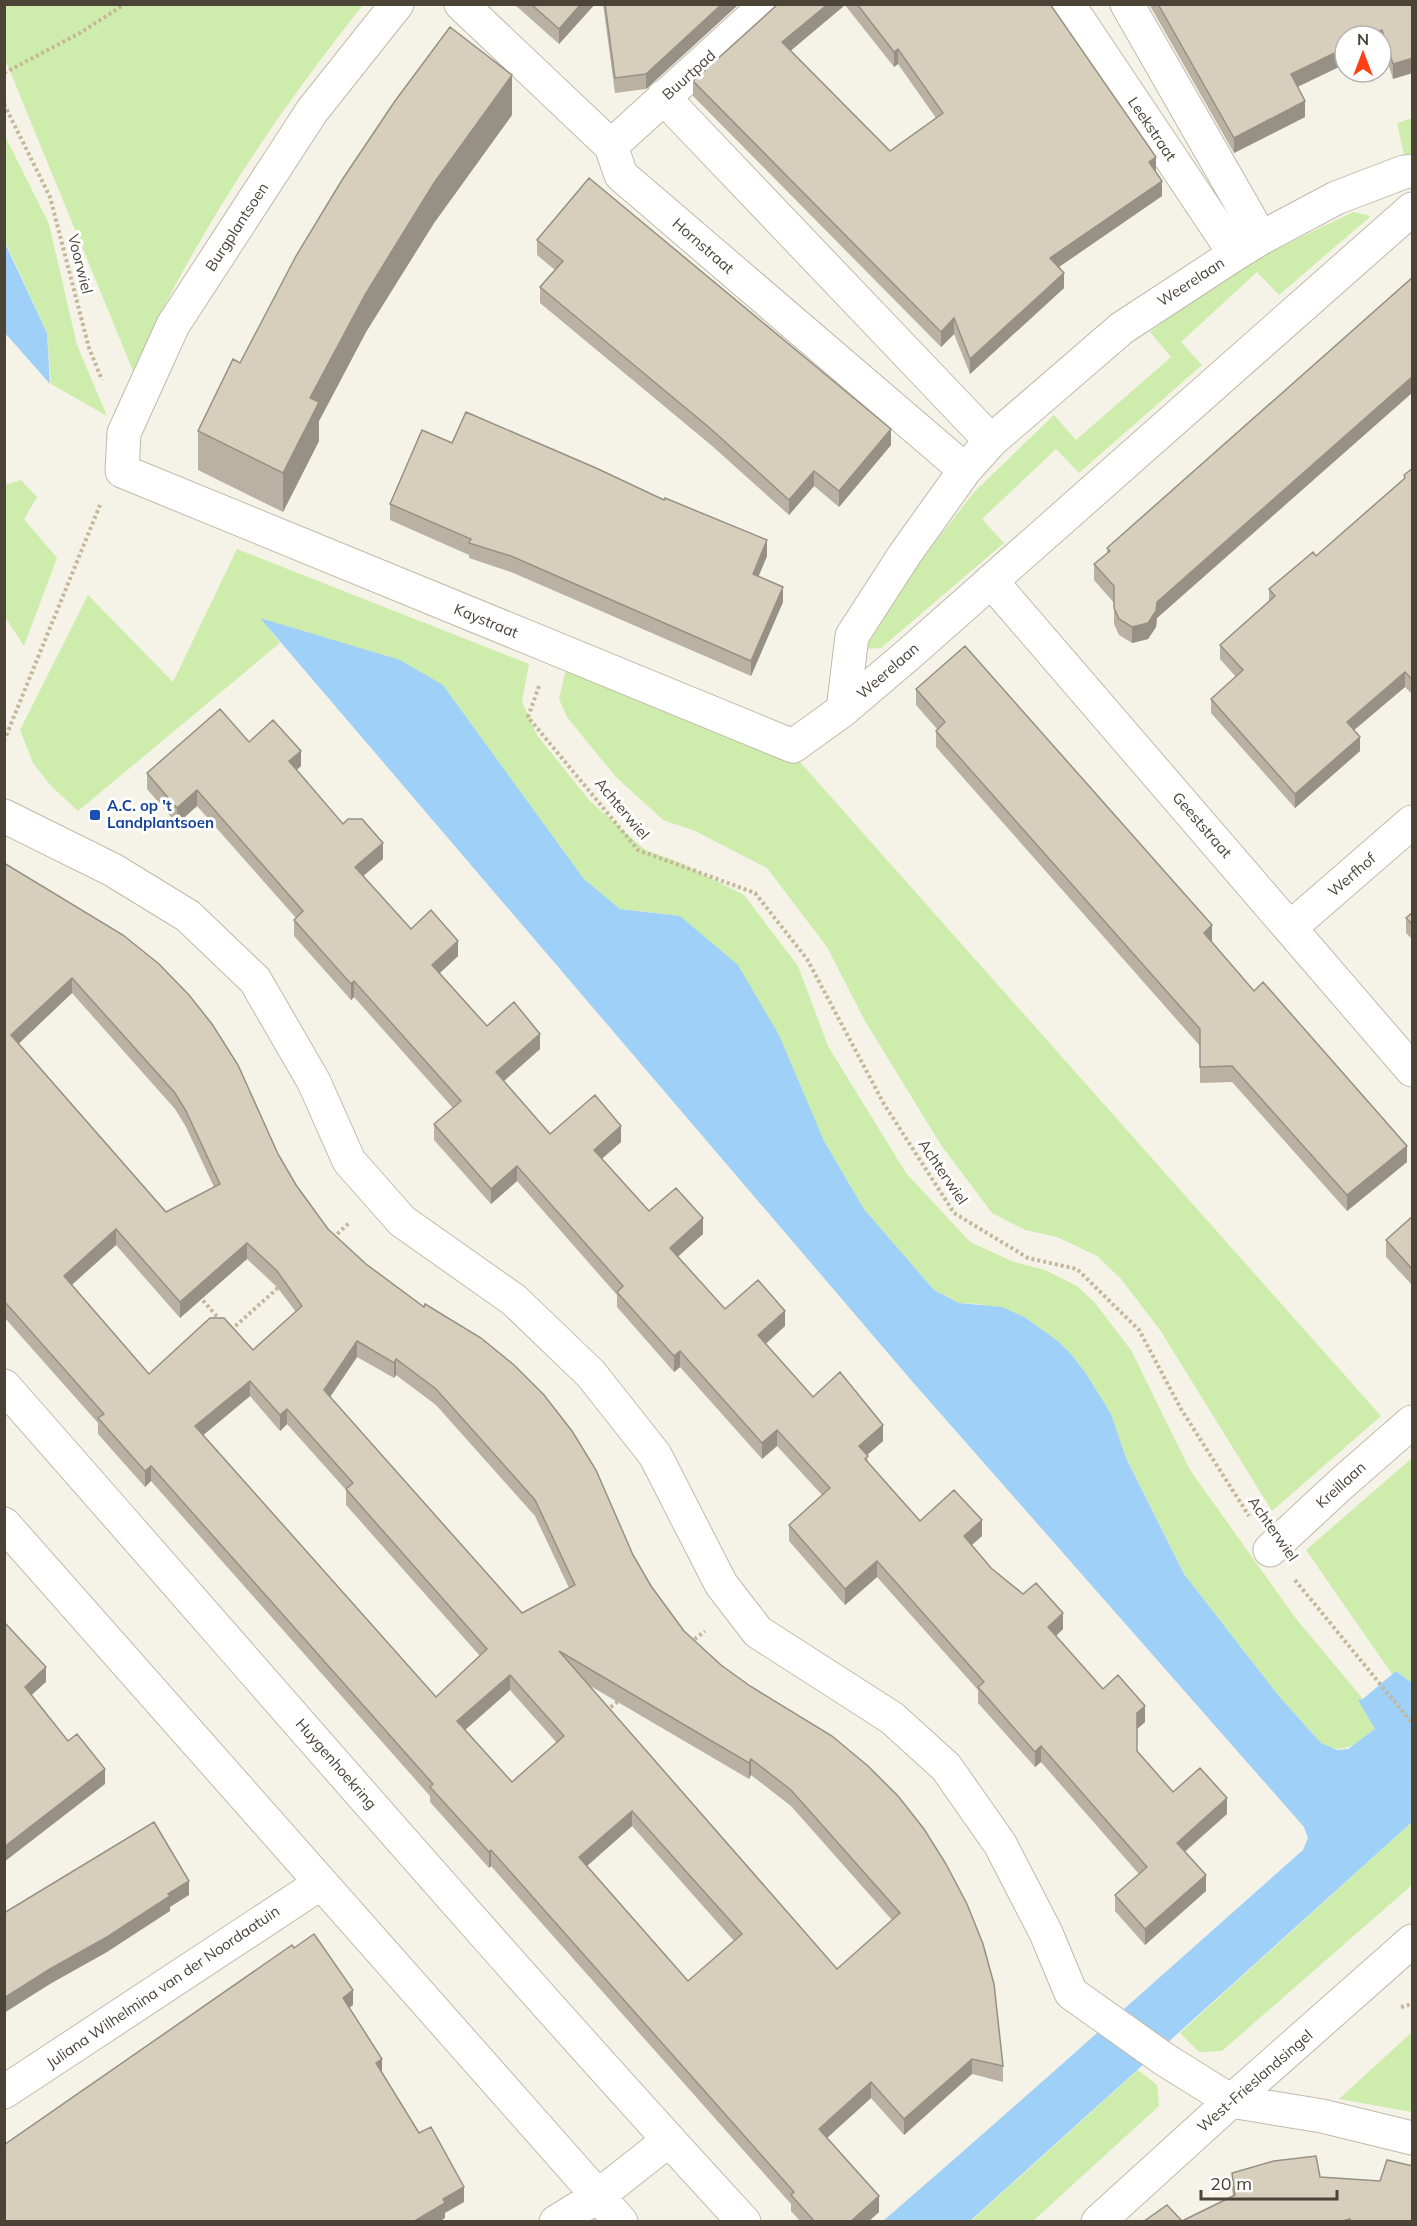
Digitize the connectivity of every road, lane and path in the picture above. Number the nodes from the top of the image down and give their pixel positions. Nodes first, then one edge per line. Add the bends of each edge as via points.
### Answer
1 (125, 4) edge
2 (397, 4) edge
3 (461, 4) edge
4 (766, 4) edge
5 (1068, 4) edge
6 (1127, 4) edge
7 (4, 73) edge
8 (663, 98) junction
9 (4, 104) edge
10 (611, 146) junction
11 (1413, 171) edge
12 (1413, 209) edge
13 (1248, 246) junction
14 (124, 433) junction
15 (990, 441) junction
16 (122, 471) junction
17 (965, 471) junction
18 (992, 581) junction
19 (552, 648) junction
20 (843, 710) junction
21 (4, 741) edge
22 (4, 816) edge
23 (1413, 822) edge
24 (1291, 927) junction
25 (1413, 1070) edge
26 (379, 1197) junction
27 (326, 1244) edge
28 (282, 1284) edge
29 (191, 1287) edge
30 (222, 1322) edge
31 (237, 1340) edge
32 (4, 1386) edge
33 (1413, 1422) edge
34 (10, 1542) edge
35 (1270, 1550) junction
36 (736, 1606) junction
37 (688, 1645) edge
38 (626, 1695) edge
39 (599, 1716) edge
40 (1413, 1723) edge
41 (321, 1882) junction
42 (1413, 1941) edge
43 (4, 2092) edge
44 (1231, 2101) junction
45 (1413, 2138) edge
46 (669, 2140) junction
47 (598, 2196) junction
48 (556, 2222) edge
49 (621, 2222) edge
50 (744, 2222) edge
51 (1098, 2222) edge

1 - 7 path
2 - 14 street, Burgplantsoen via 312,111 172,325
3 - 10 street, Hornstraat
4 - 8 street, Buurtpad
5 - 13 street, Leekstraat
6 - 13 street
8 - 10 street, Buurtpad
8 - 15 street
9 - 14 path, Voorwiel via 50,197 88,348
10 - 17 street, Hornstraat via 621,175
11 - 13 street, Weerelaan via 1336,198
12 - 18 street, Weerelaan
13 - 15 street, Weerelaan via 1122,328
14 - 16 street, Burgplantsoen
15 - 17 street, Weerelaan
16 - 19 street, Kaystraat
16 - 21 path via 108,485
17 - 20 street, Weerelaan via 852,636
18 - 20 street, Weerelaan
18 - 24 street, Geeststraat
19 - 20 street, Kaystraat via 793,746
19 - 35 path, Achterwiel via 528,717 638,850 755,893 807,959 884,1104 954,1214 1028,1258 1077,1269 1139,1330 1181,1409
22 - 26 street via 113,870 188,916 255,980 314,1082 349,1161
23 - 24 street, Werfhof
24 - 25 street, Geeststraat
26 - 27 path
26 - 36 street via 402,1221 514,1300 591,1374 655,1455
28 - 31 path via 230,1331
29 - 30 path
32 - 46 street, Huygenhoekring
33 - 35 street, Kreillaan
34 - 41 street
35 - 40 path, Achterwiel
36 - 37 path
36 - 44 street via 758,1632 892,1718 946,1767 1000,1844 1046,1933 1071,1993 1164,2060
38 - 39 path
41 - 43 street, Juliana Wilhelmina van der Noordaatuin
41 - 47 street
42 - 44 street, West-Frieslandsingel
44 - 45 street via 1322,2116
44 - 51 street, West-Frieslandsingel
46 - 47 street
46 - 50 street, Huygenhoekring
47 - 48 street
47 - 49 street

